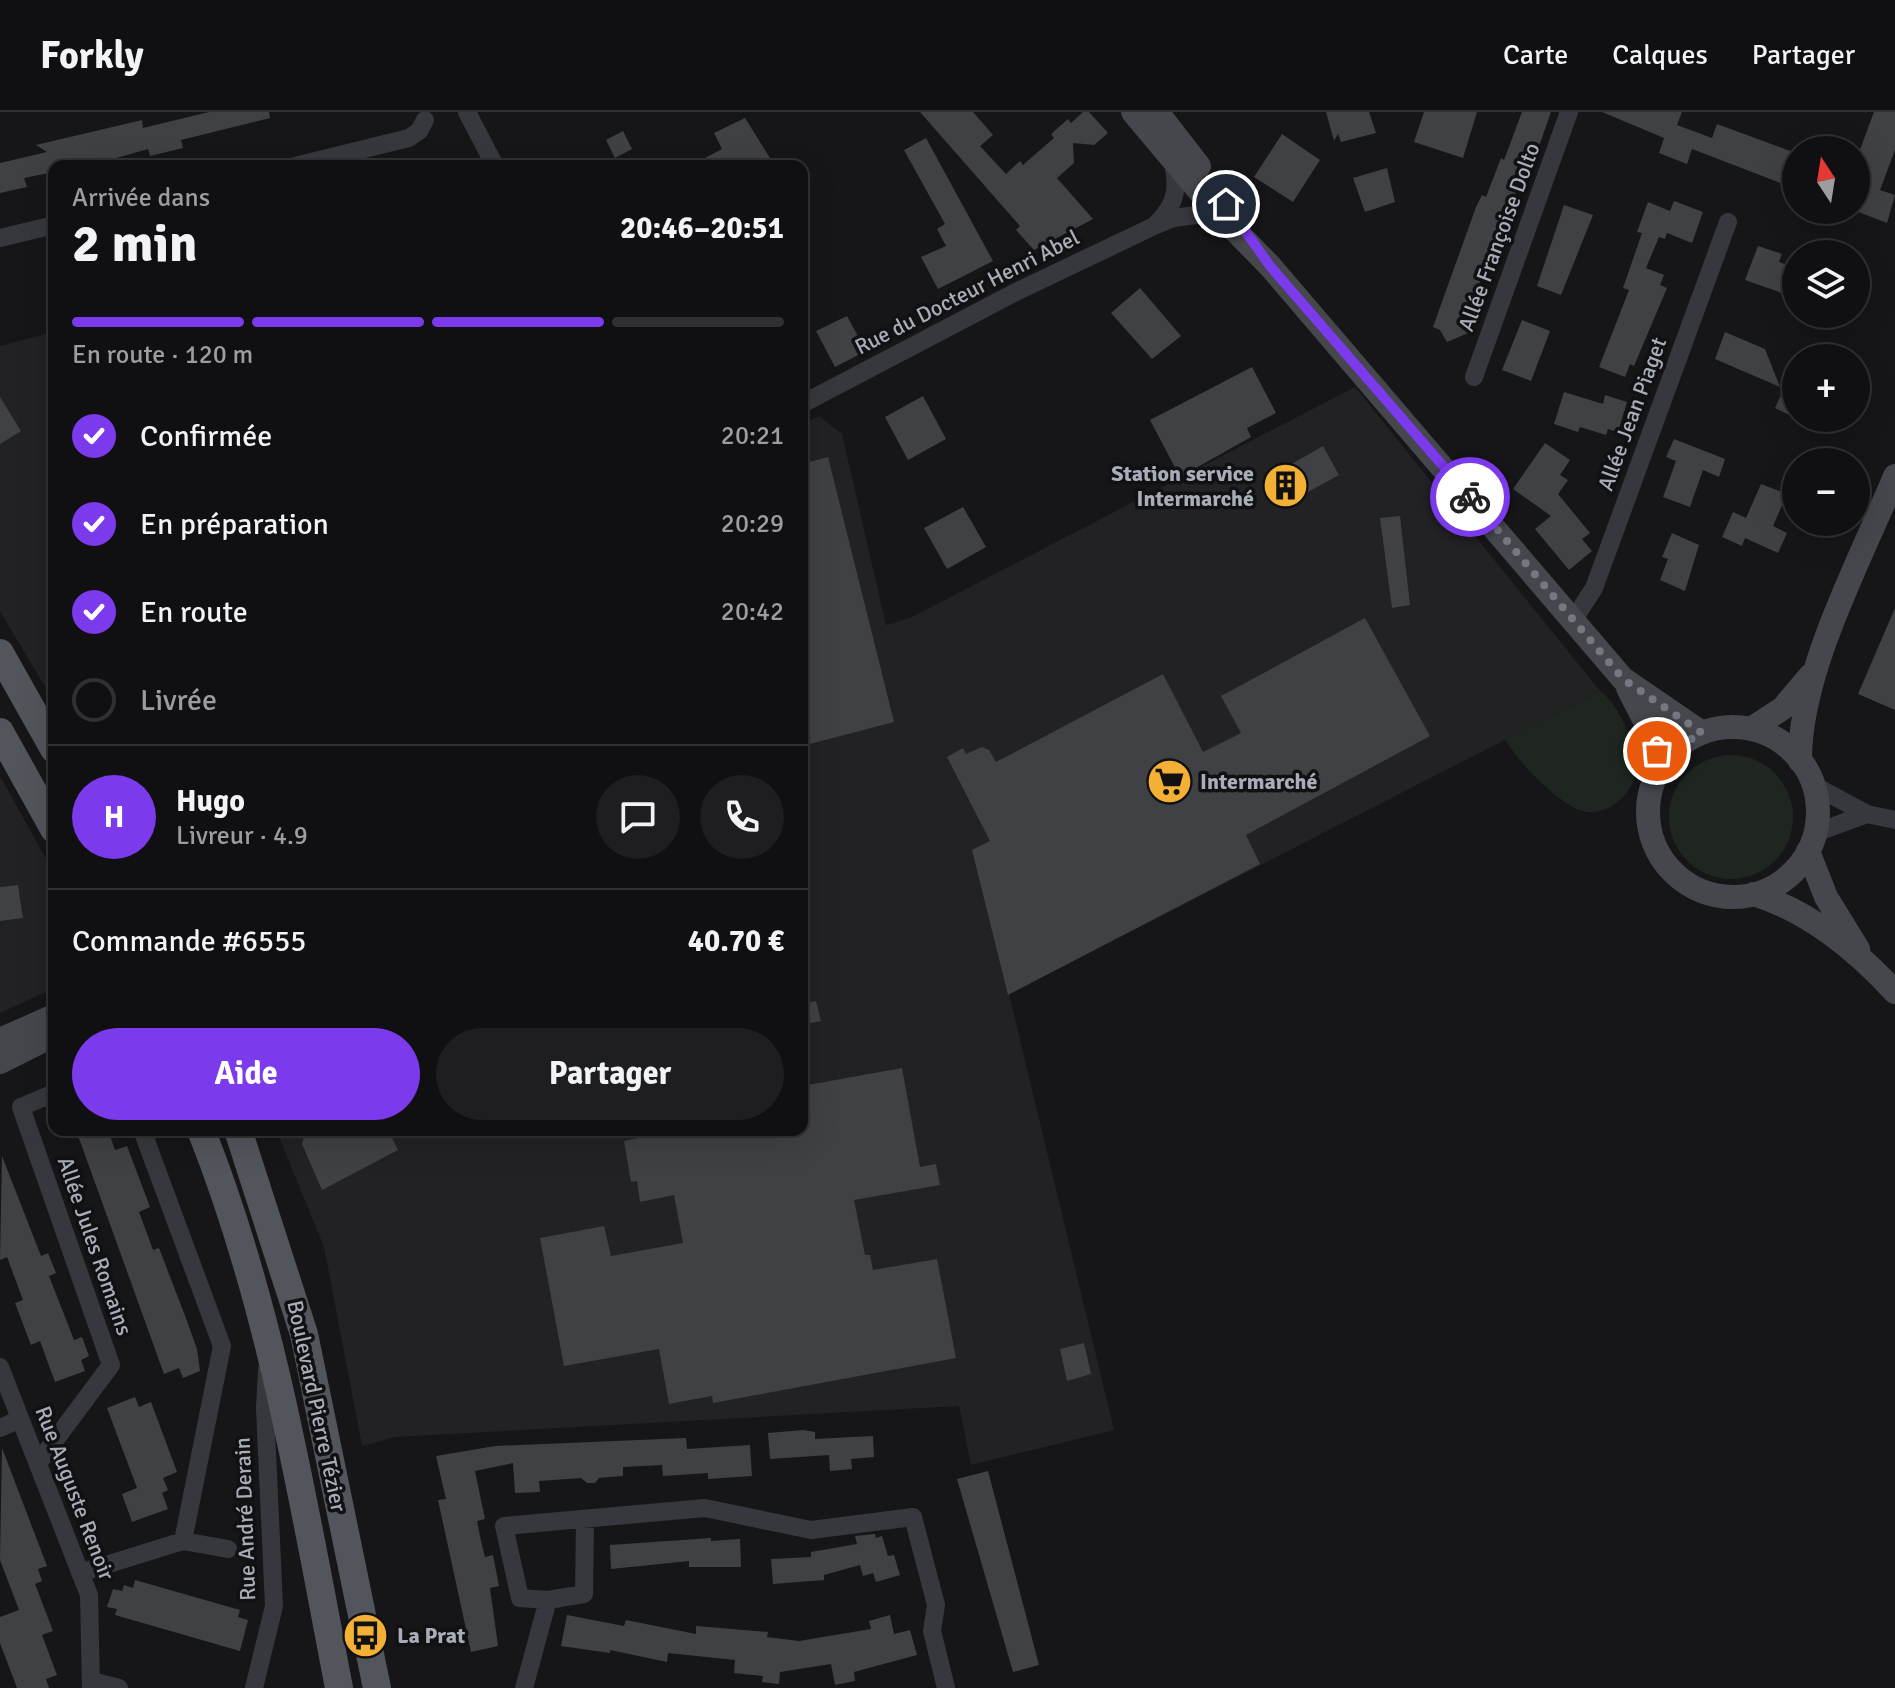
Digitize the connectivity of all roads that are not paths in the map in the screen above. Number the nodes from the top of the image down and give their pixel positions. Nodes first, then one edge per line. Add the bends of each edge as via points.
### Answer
1 (467, 112) edge
2 (1133, 112) edge
3 (1157, 112) edge
4 (1569, 112) edge
5 (425, 120) dead end
6 (319, 160) edge
7 (492, 160) edge
8 (1173, 160) junction
9 (1217, 212) junction
10 (1728, 222) dead end
11 (48, 226) edge
12 (1154, 226) junction
13 (0, 238) edge
14 (1270, 266) junction
15 (1474, 377) dead end
16 (808, 401) edge
17 (1895, 476) edge
18 (1574, 619) junction
19 (0, 653) edge
20 (1814, 671) junction
21 (1623, 679) junction
22 (1751, 729) junction
23 (0, 732) edge
24 (1702, 733) junction
25 (48, 738) edge
26 (1800, 761) junction
27 (1661, 766) junction
28 (1813, 785) junction
29 (1885, 814) edge
30 (48, 818) edge
31 (1812, 842) junction
32 (1754, 894) junction
33 (1865, 960) junction
34 (1895, 992) edge
35 (48, 1019) edge
36 (48, 1038) edge
37 (0, 1040) edge
38 (0, 1062) edge
39 (48, 1096) edge
40 (144, 1136) edge
41 (203, 1136) edge
42 (240, 1136) edge
43 (269, 1346) junction
44 (0, 1367) edge
45 (20, 1419) junction
46 (0, 1428) edge
47 (38, 1463) junction
48 (585, 1519) junction
49 (183, 1541) junction
50 (228, 1549) dead end
51 (80, 1573) junction
52 (548, 1600) junction
53 (92, 1684) edge
54 (119, 1688) edge
55 (254, 1688) edge
56 (339, 1688) edge
57 (377, 1688) edge
58 (524, 1688) edge
59 (946, 1688) edge

1 - 7 street
2 - 8 main road
3 - 14 main road
4 - 15 street, Allée Françoise Dolto
5 - 6 street via 409,138
8 - 9 main road
8 - 12 street via 1175,198
9 - 12 street, Rue du Docteur Henri Abel
9 - 14 main road
10 - 18 street, Allée Jean Piaget via 1594,588
11 - 13 street
12 - 16 street, Rue du Docteur Henri Abel
14 - 18 main road
17 - 20 main road
18 - 21 main road
19 - 25 main road
20 - 22 main road via 1783,708
20 - 26 main road
21 - 24 main road
21 - 27 main road
22 - 24 main road via 1726,727
22 - 26 main road via 1786,746
23 - 30 main road
24 - 27 main road via 1679,746
26 - 28 main road
27 - 32 main road via 1648,814 1653,843 1663,861 1690,886 1711,895
28 - 29 street
28 - 31 main road via 1818,809
29 - 31 street
31 - 32 main road via 1785,878
31 - 33 main road via 1826,897
32 - 33 main road via 1803,914
33 - 34 main road
35 - 37 main road
36 - 38 main road
39 - 47 street, Allée Jules Romains via 21,1107 111,1365
40 - 49 street via 222,1346
41 - 43 main road, Boulevard Pierre Tézier via 239,1233
42 - 57 main road, Boulevard Pierre Tézier via 304,1334
43 - 55 street, Rue André Derain via 265,1408 274,1606
43 - 56 main road, Boulevard Pierre Tézier
44 - 45 street, Rue Auguste Renoir
45 - 46 street
45 - 47 street, Rue Auguste Renoir
47 - 51 street, Rue Auguste Renoir
48 - 52 street via 584,1594
48 - 52 street via 504,1526 520,1598
48 - 59 street via 705,1508 811,1530 913,1517 936,1605 932,1631
49 - 50 street
49 - 51 street
51 - 53 street, Rue Auguste Renoir via 89,1595
52 - 58 street
53 - 54 street

